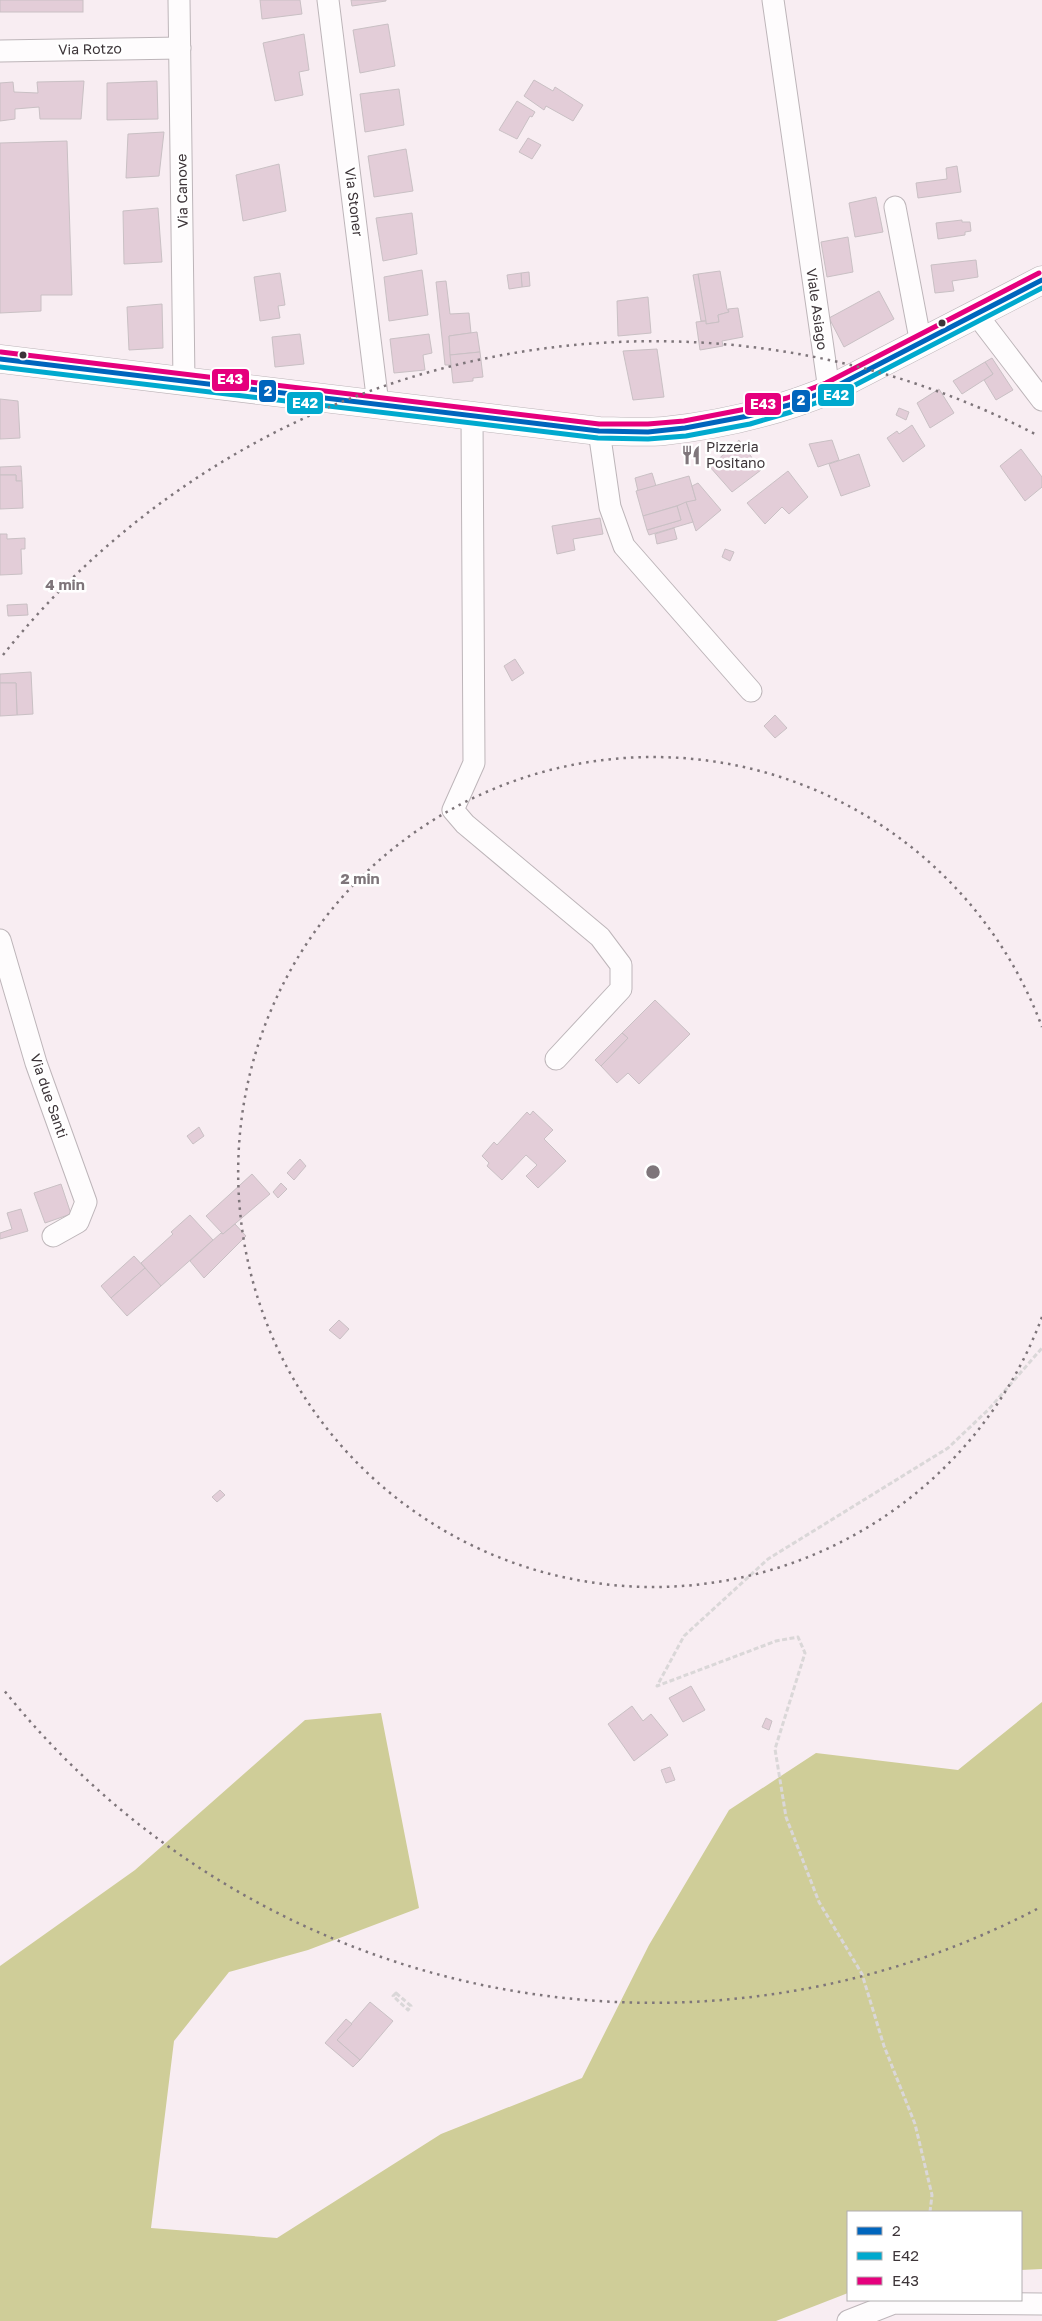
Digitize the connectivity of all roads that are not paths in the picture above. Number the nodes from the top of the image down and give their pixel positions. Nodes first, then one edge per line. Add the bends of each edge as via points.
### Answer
1 (179, 0) edge
2 (328, 0) edge
3 (773, 0) edge
4 (180, 48) junction
5 (0, 51) edge
6 (895, 207) dead end
7 (1042, 280) edge
8 (977, 315) junction
9 (921, 344) junction
10 (0, 359) edge
11 (184, 382) junction
12 (828, 390) junction
13 (1042, 400) edge
14 (378, 404) junction
15 (472, 417) junction
16 (599, 431) junction
17 (751, 691) dead end
18 (0, 940) edge
19 (556, 1059) dead end
20 (53, 1236) dead end
21 (1042, 2304) edge
22 (848, 2321) edge

1 - 4 street, Via Canove
2 - 14 street, Via Stoner
3 - 12 street, Viale Asiago
4 - 5 street, Via Rotzo
4 - 11 street, Via Canove
6 - 9 street
7 - 8 main road
8 - 9 main road
8 - 13 street
9 - 12 main road
10 - 11 main road
11 - 14 main road
12 - 16 main road via 792,405 728,421 663,431
14 - 15 main road
15 - 16 main road
15 - 19 street via 474,763 453,810 465,824 600,937 621,964 621,989
16 - 17 street via 610,507 624,546
18 - 20 street, Via due Santi via 36,1063 86,1202 78,1222
21 - 22 street via 894,2303

